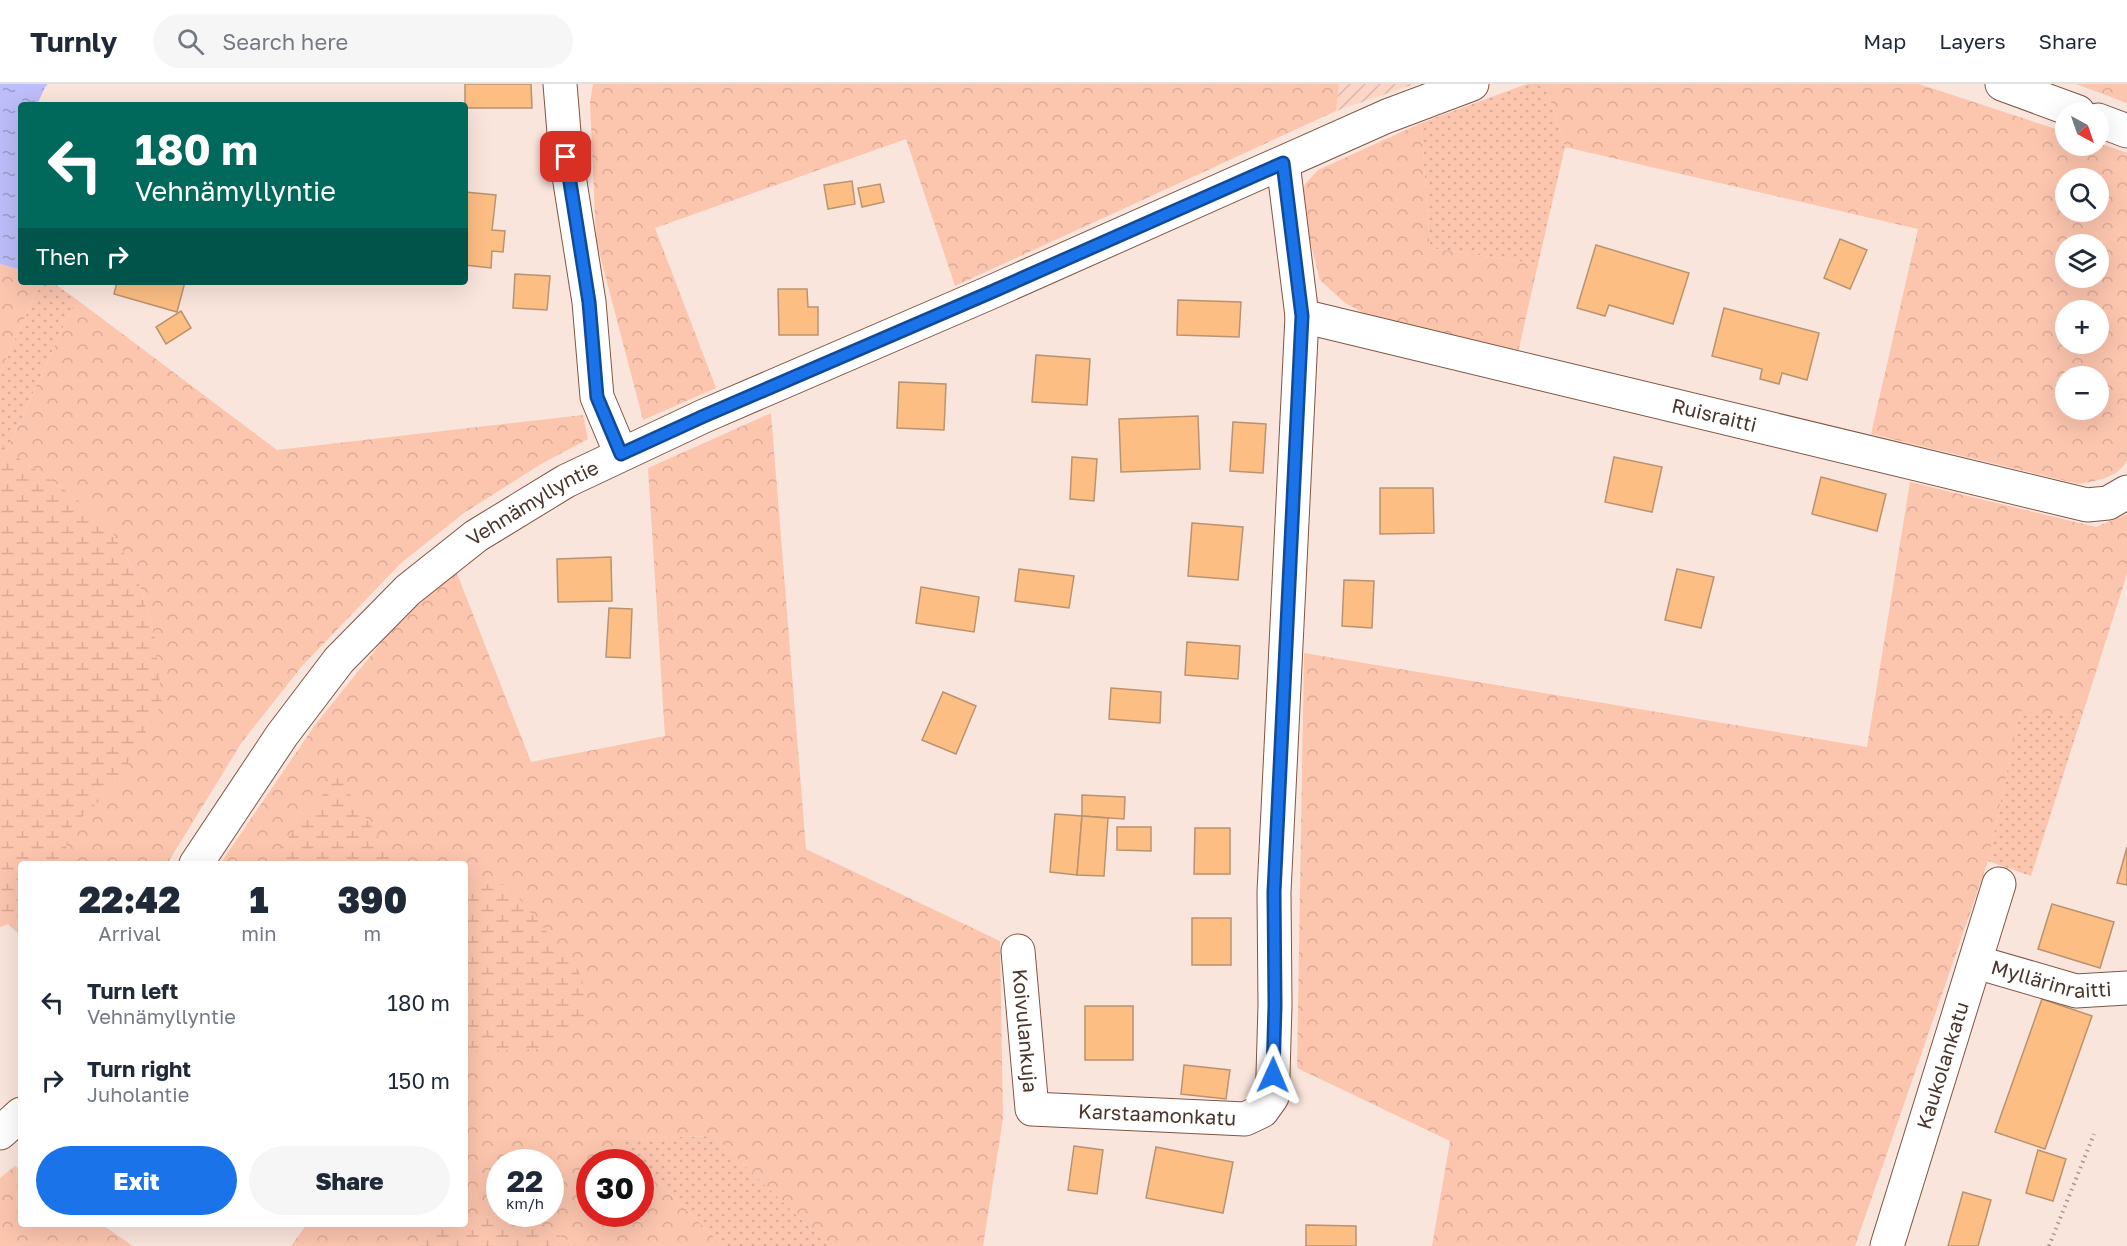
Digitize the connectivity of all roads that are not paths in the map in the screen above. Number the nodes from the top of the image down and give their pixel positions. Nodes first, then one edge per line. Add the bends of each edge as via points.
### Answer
1 (560, 84) edge
2 (1472, 84) edge
3 (2002, 84) edge
4 (2055, 104) edge
5 (2109, 124) edge
6 (2127, 131) edge
7 (1283, 163) junction
8 (1302, 316) junction
9 (621, 454) junction
10 (2127, 492) edge
11 (198, 861) edge
12 (1999, 884) dead end
13 (1018, 951) dead end
14 (1976, 962) junction
15 (2127, 988) edge
16 (1032, 1109) joint
17 (18, 1117) edge
18 (0, 1133) edge
19 (1887, 1246) edge

1 - 9 street via 566,157 589,302 597,397
2 - 7 street, Vehnämyllyntie via 1387,116
3 - 4 street
5 - 6 street
7 - 8 street, Karstaamonkatu
7 - 9 street, Vehnämyllyntie
8 - 10 street, Ruisraitti via 2087,505 2108,503
8 - 16 street, Karstaamonkatu via 1274,892 1272,1097 1262,1111 1245,1119
9 - 11 street, Vehnämyllyntie via 566,481 476,536 408,590 339,660 282,735
12 - 14 street, Kaukolankatu
13 - 16 street, Koivulankuja
14 - 15 street, Myllärinraitti via 2076,992
14 - 19 street, Kaukolankatu
17 - 18 street

